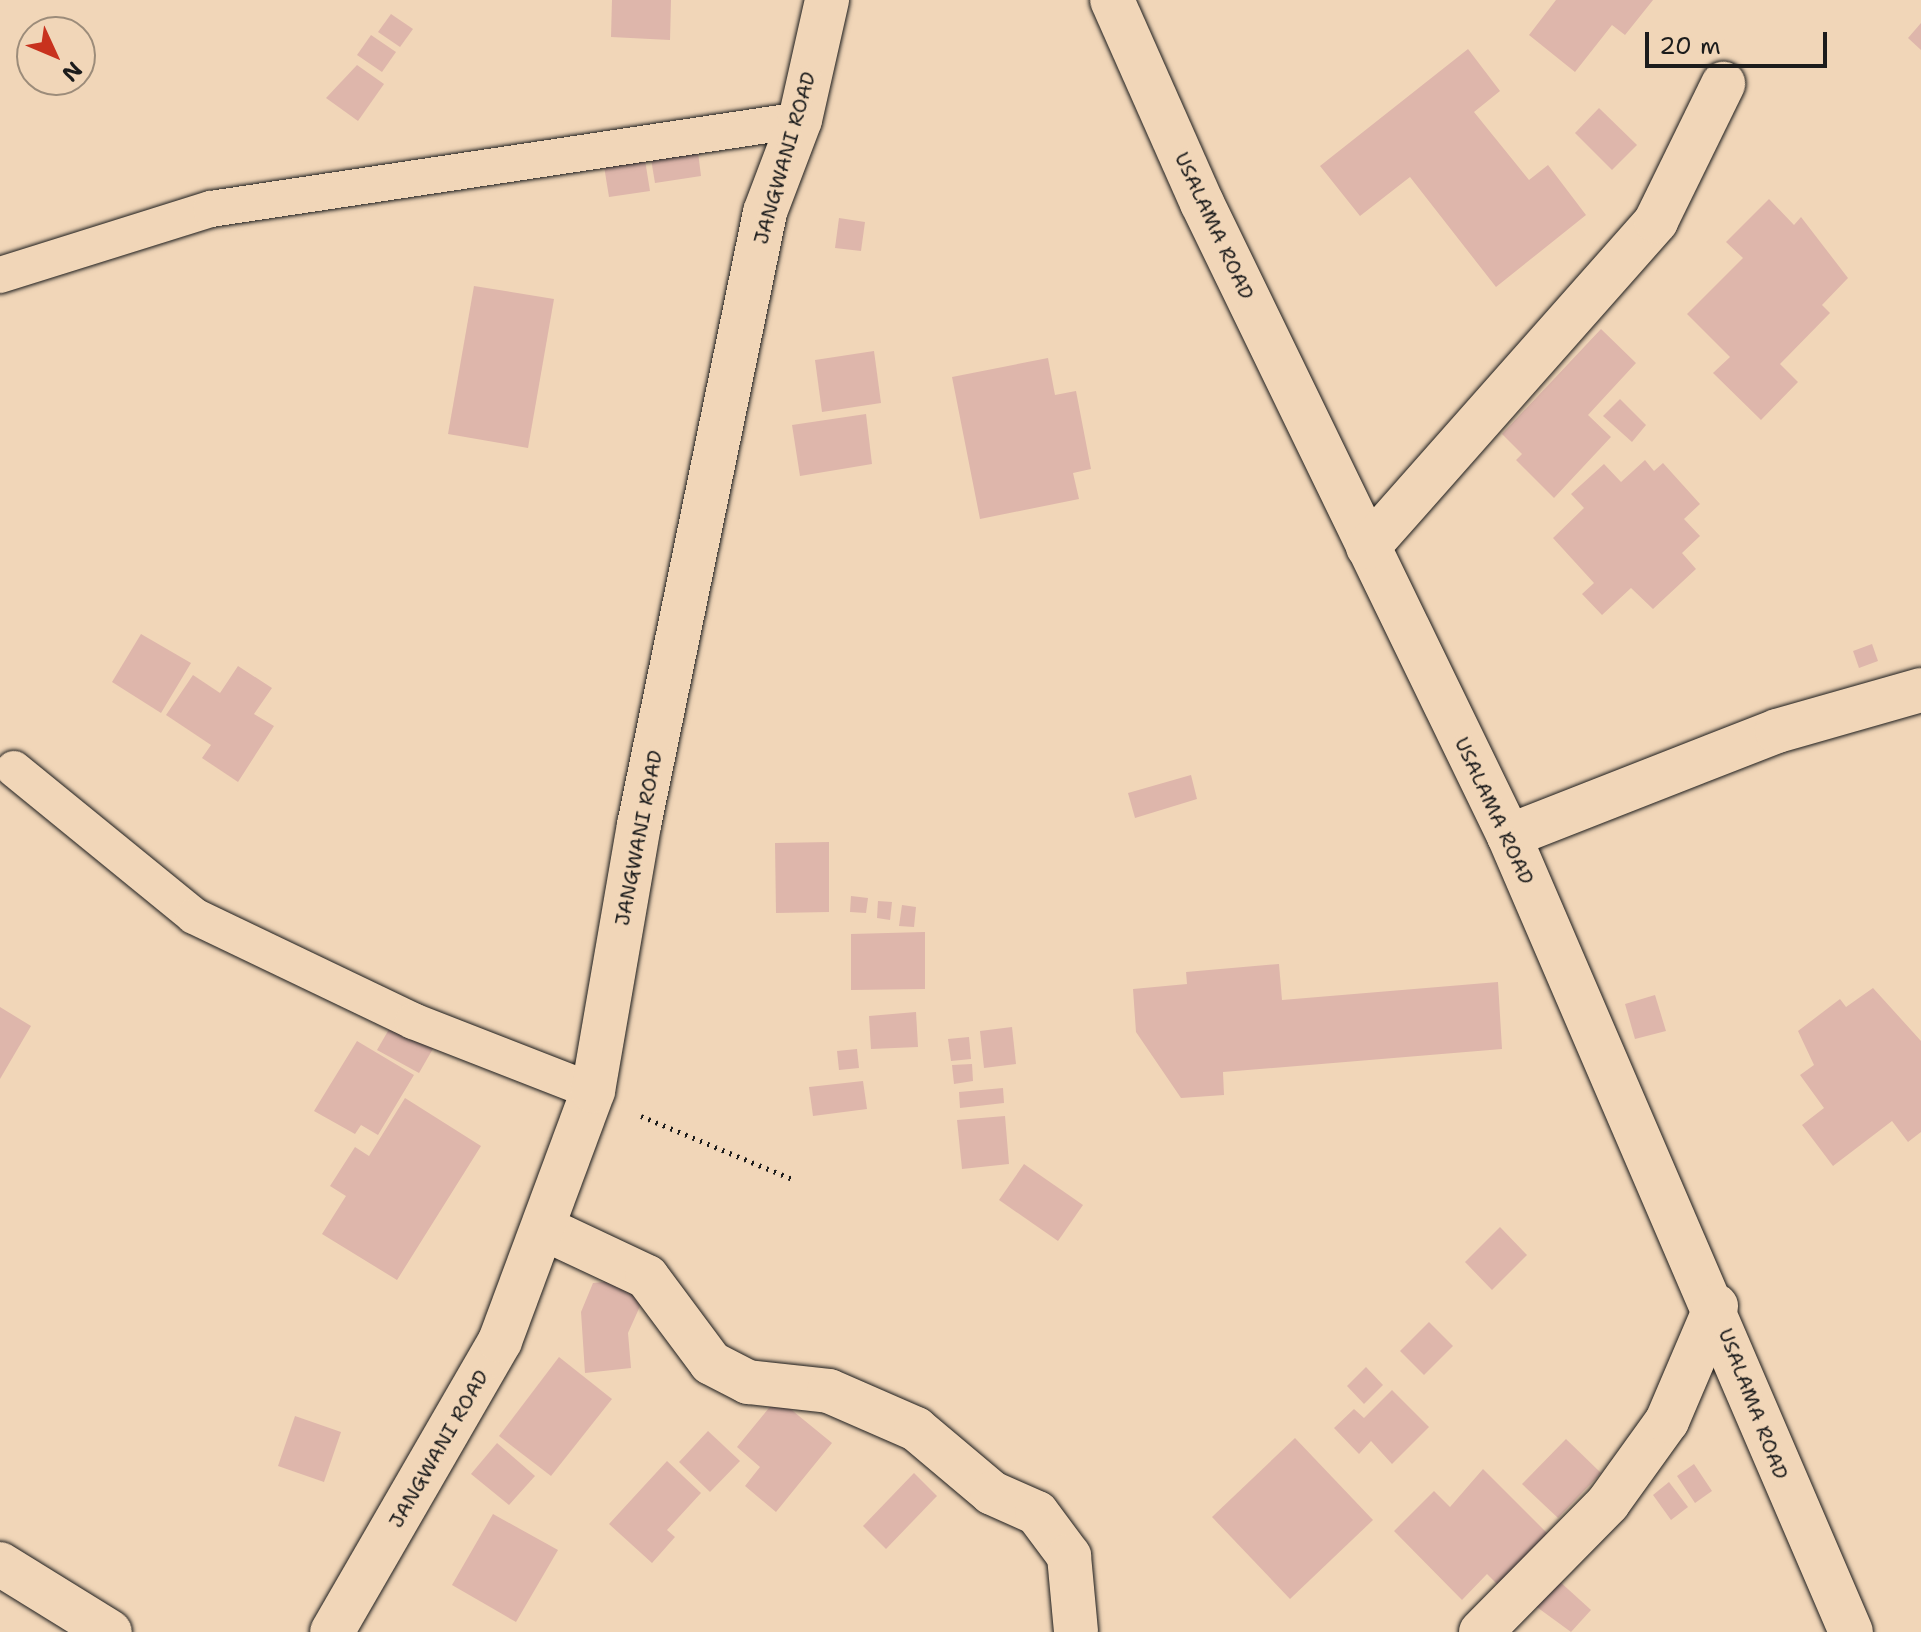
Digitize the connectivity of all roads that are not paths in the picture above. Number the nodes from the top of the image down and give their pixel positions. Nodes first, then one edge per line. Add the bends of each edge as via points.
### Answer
1 (827, 0) edge
2 (1112, 0) edge
3 (1723, 84) dead end
4 (800, 120) junction
5 (0, 275) edge
6 (1368, 547) junction
7 (1921, 690) edge
8 (14, 769) dead end
9 (1509, 836) junction
10 (593, 1091) junction
11 (543, 1228) junction
12 (1716, 1306) junction
13 (0, 1564) edge
14 (110, 1632) edge
15 (332, 1632) edge
16 (1076, 1632) edge
17 (1481, 1632) edge
18 (1851, 1632) edge

1 - 4 street, JANGWANI ROAD
2 - 6 street, USALAMA ROAD
3 - 6 street via 1656,221
4 - 5 lane via 211,209
4 - 10 street, JANGWANI ROAD via 765,212 639,825
6 - 9 street, USALAMA ROAD
7 - 9 street via 1777,731
8 - 10 lane via 194,916 413,1021
9 - 12 street, USALAMA ROAD via 1589,1036
10 - 11 street, JANGWANI ROAD
11 - 15 street, JANGWANI ROAD via 500,1341
11 - 16 street via 647,1277 711,1363 748,1382 829,1391 916,1429 992,1493 1037,1513 1069,1556
12 - 17 street via 1658,1433 1608,1503
12 - 18 street, USALAMA ROAD via 1758,1424
13 - 14 street

